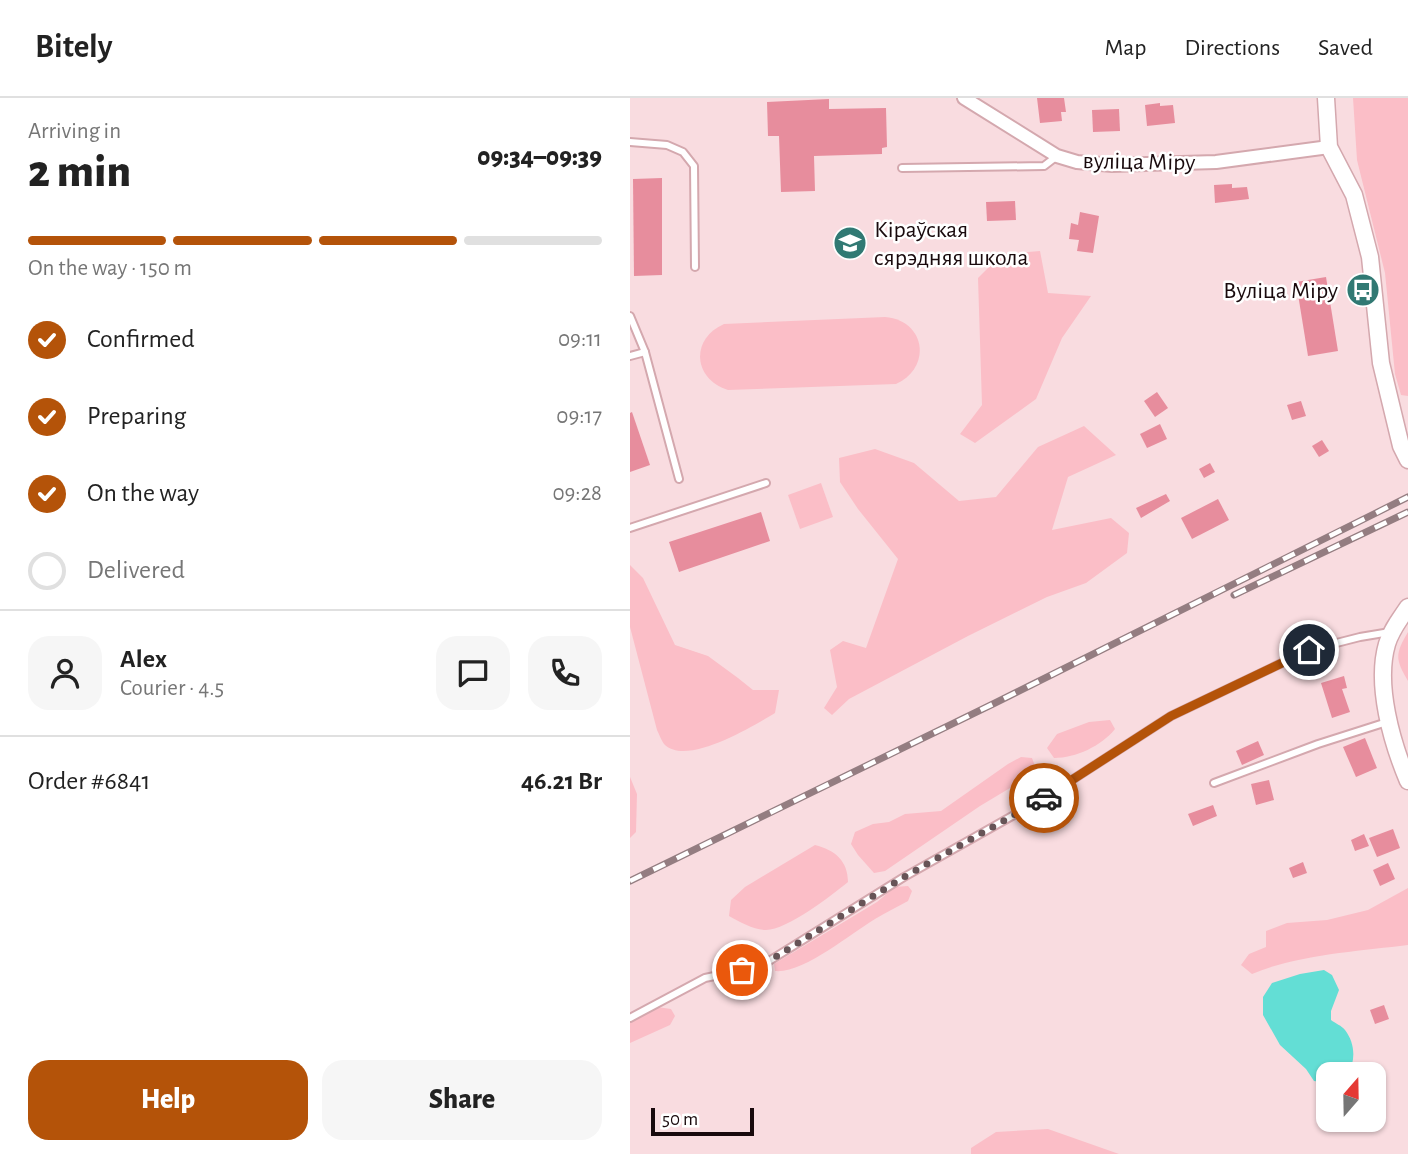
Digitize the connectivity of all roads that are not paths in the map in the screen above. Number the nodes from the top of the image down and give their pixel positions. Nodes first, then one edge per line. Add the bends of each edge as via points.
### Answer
1 (964, 98) edge
2 (1326, 98) edge
3 (630, 142) edge
4 (1329, 147) junction
5 (1057, 156) junction
6 (902, 168) dead end
7 (695, 267) dead end
8 (630, 316) edge
9 (645, 352) junction
10 (630, 356) edge
11 (1405, 453) edge
12 (679, 479) dead end
13 (766, 483) dead end
14 (630, 528) edge
15 (1408, 607) edge
16 (1392, 631) junction
17 (1389, 721) junction
18 (1408, 781) edge
19 (1214, 783) dead end
20 (630, 1018) edge

1 - 5 street, вуліца Міру
2 - 4 street
3 - 7 lane via 667,145 684,152 694,166
4 - 5 street, вуліца Міру via 1216,162 1112,165 1077,163
4 - 11 street via 1354,195 1370,257 1381,363
5 - 6 lane via 1044,166
8 - 9 lane
9 - 10 lane
9 - 12 lane
13 - 14 lane
15 - 16 street
16 - 17 street via 1383,671
16 - 20 lane via 1309,650 1171,716 1044,798 904,877 761,966 705,978
17 - 18 street
17 - 19 lane

